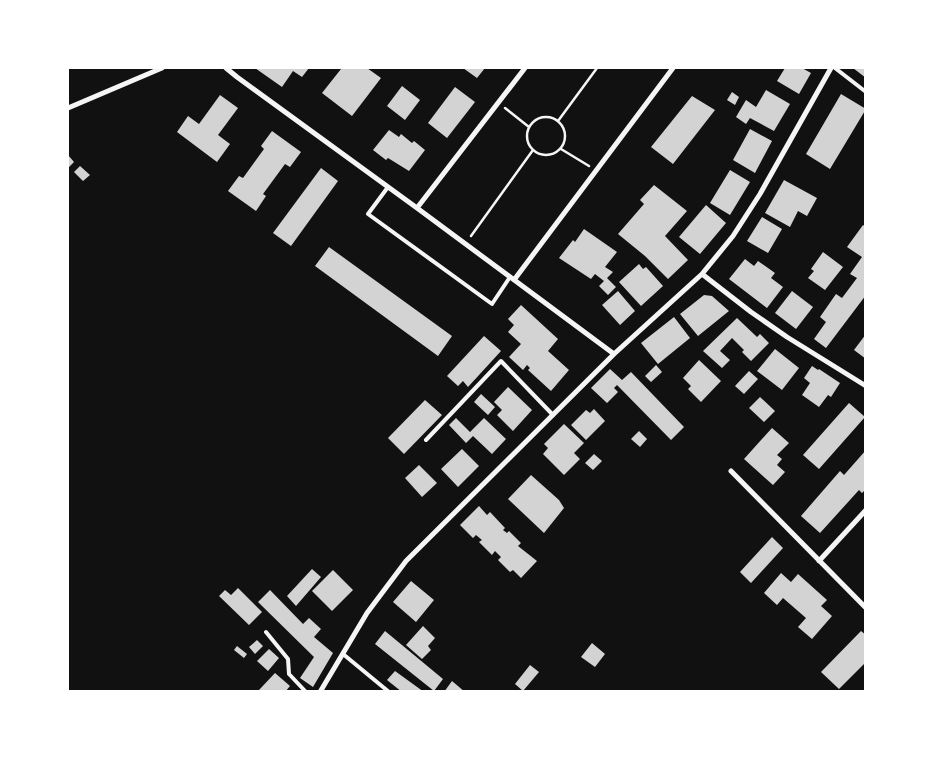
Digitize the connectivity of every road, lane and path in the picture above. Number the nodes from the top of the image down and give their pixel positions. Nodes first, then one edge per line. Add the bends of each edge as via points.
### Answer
1 (162, 68) edge
2 (226, 68) edge
3 (525, 68) edge
4 (597, 68) edge
5 (673, 68) edge
6 (830, 68) edge
7 (835, 68) edge
8 (866, 92) edge
9 (498, 103) junction
10 (68, 108) edge
11 (558, 121) junction
12 (529, 127) junction
13 (560, 149) junction
14 (534, 150) junction
15 (596, 171) junction
16 (388, 187) junction
17 (417, 208) junction
18 (465, 243) junction
19 (702, 274) junction
20 (512, 278) junction
21 (614, 354) junction
22 (866, 386) edge
23 (553, 414) junction
24 (426, 440) dead end
25 (731, 471) dead end
26 (866, 510) edge
27 (819, 561) junction
28 (866, 608) edge
29 (266, 632) dead end
30 (342, 654) junction
31 (306, 692) edge
32 (320, 692) edge
33 (388, 692) edge

1 - 10 street
2 - 16 street
3 - 9 street
4 - 11 path
5 - 15 street
6 - 19 street via 760,194 733,236
7 - 8 lane
9 - 12 path
9 - 17 street
11 - 12 path via 542,117
11 - 13 path via 565,132
12 - 14 path via 527,140
13 - 14 path via 550,155 538,154
13 - 15 path
14 - 18 path
15 - 20 street
16 - 17 street
16 - 20 lane via 368,214 376,220 492,304
17 - 18 street
18 - 20 street
19 - 21 street
19 - 22 street via 787,337
20 - 21 street
21 - 23 street
23 - 24 lane via 501,361
23 - 30 street via 406,561 367,613
25 - 27 street
26 - 27 street
27 - 28 street
29 - 31 lane via 288,659 289,674
30 - 32 street
30 - 33 lane

